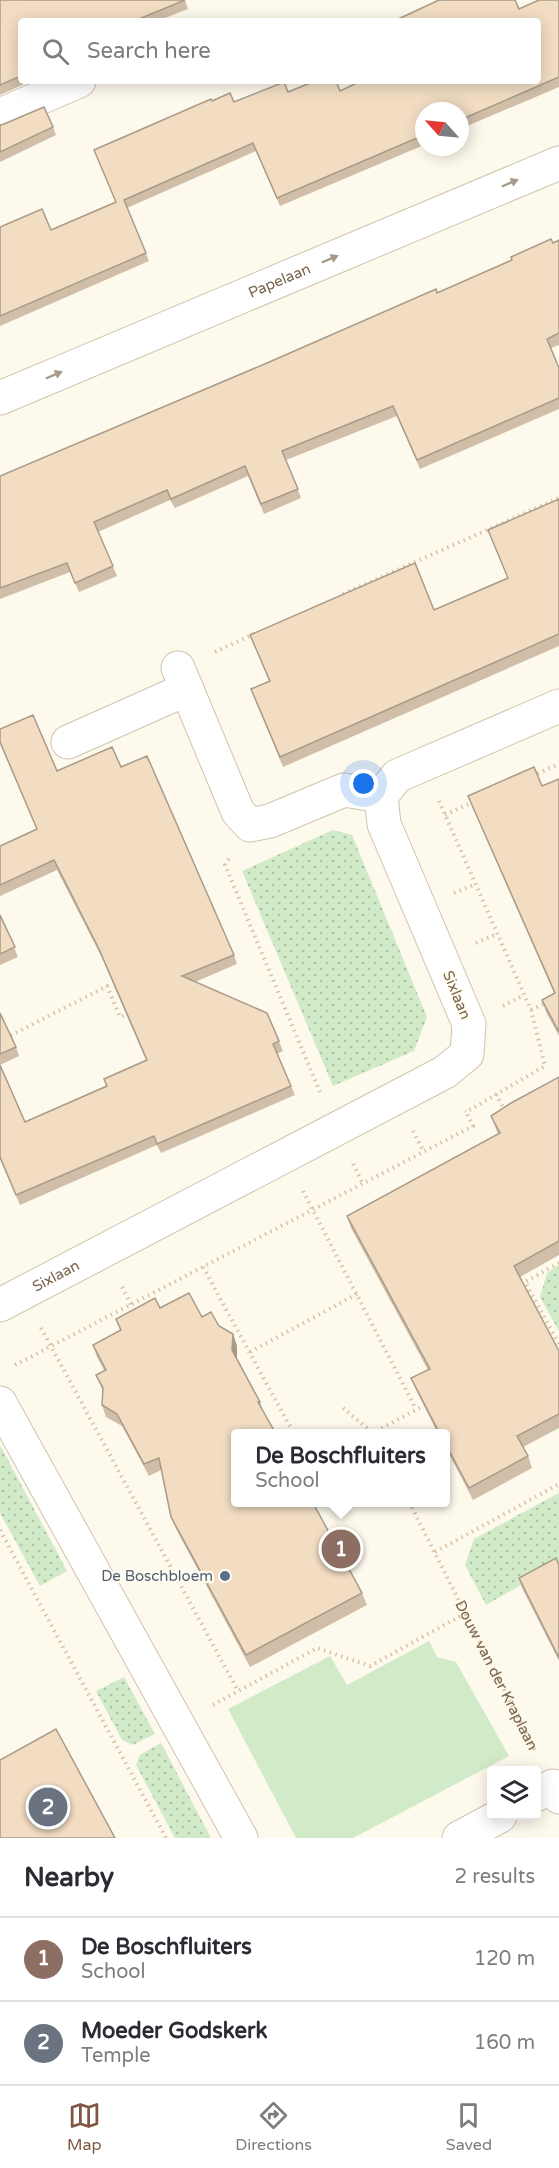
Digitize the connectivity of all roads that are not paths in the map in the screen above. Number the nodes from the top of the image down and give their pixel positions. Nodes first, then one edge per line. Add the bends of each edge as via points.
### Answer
1 (72, 84) edge
2 (0, 115) edge
3 (559, 163) edge
4 (0, 398) edge
5 (559, 706) edge
6 (68, 742) dead end
7 (381, 796) junction
8 (11, 1299) edge
9 (0, 1403) edge
10 (491, 1820) edge
11 (241, 1838) edge
12 (459, 1838) edge

1 - 2 street
4 -> 3 street, Papelaan
5 - 7 street via 397,776
6 - 7 street via 183,679 238,812 250,825 270,821 344,790
7 - 8 street, Sixlaan via 384,824 470,1023 466,1054 445,1072
9 - 11 street
10 - 12 street

